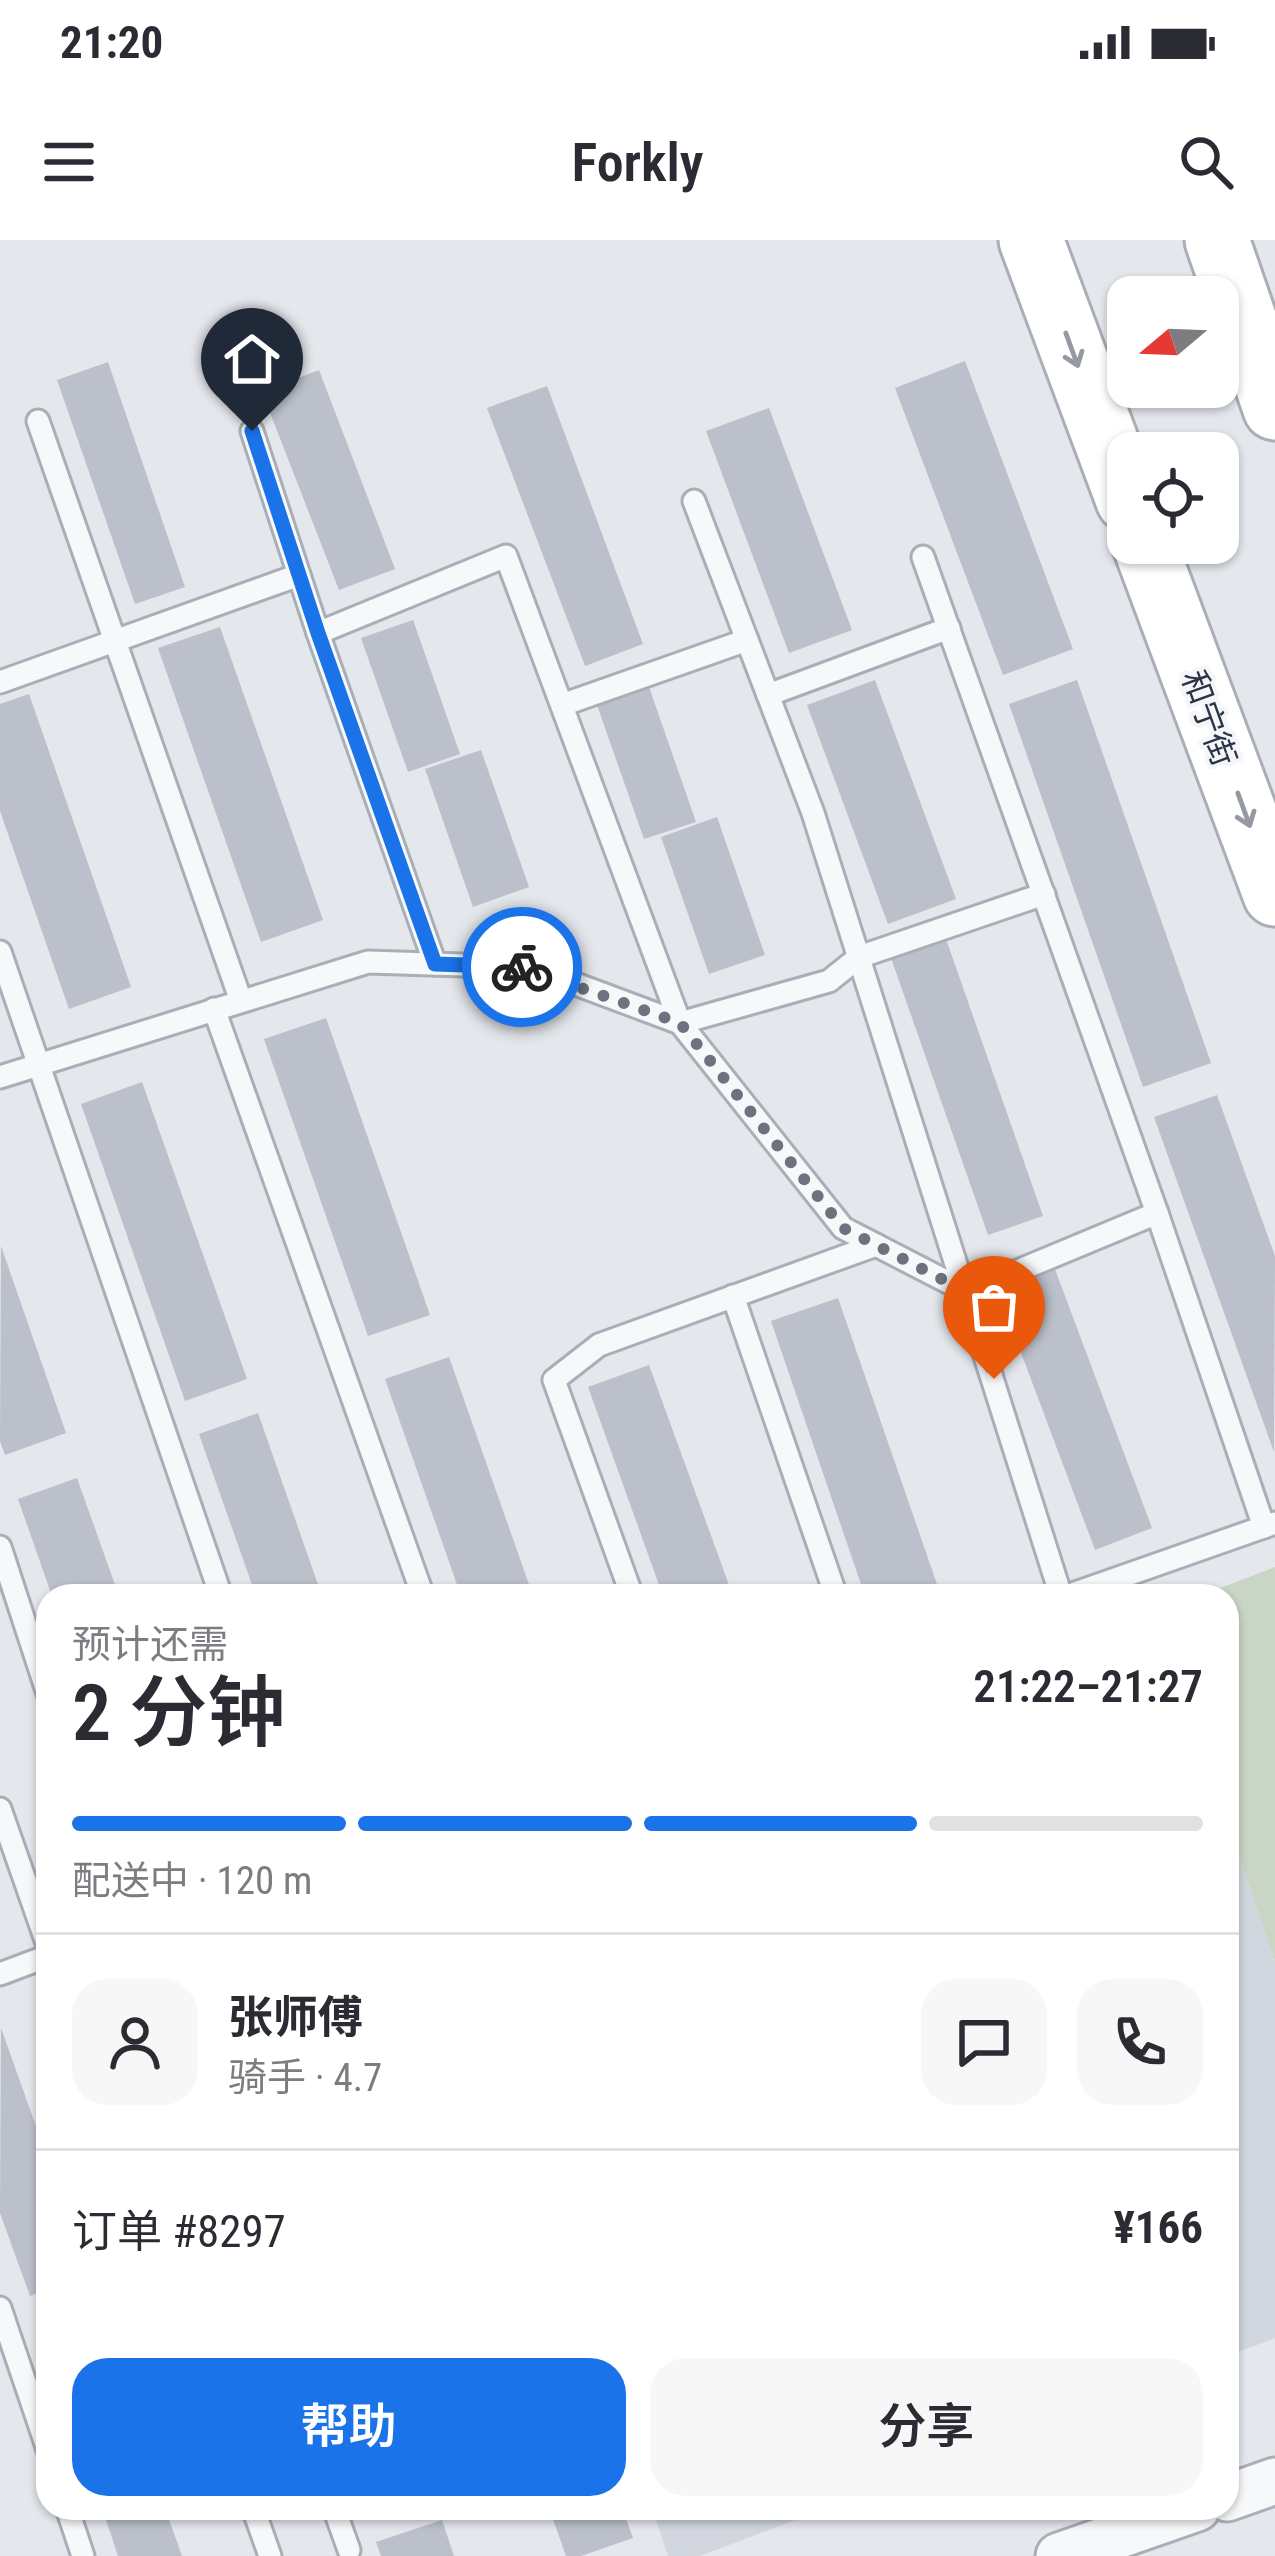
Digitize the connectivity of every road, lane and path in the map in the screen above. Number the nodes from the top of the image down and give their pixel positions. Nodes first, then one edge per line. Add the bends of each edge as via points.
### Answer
1 (1031, 240) edge
2 (1216, 240) edge
3 (1275, 408) edge
4 (38, 421) dead end
5 (252, 431) dead end
6 (1107, 444) edge
7 (694, 501) dead end
8 (923, 557) dead end
9 (1152, 564) edge
10 (299, 575) junction
11 (949, 628) junction
12 (318, 633) junction
13 (747, 640) junction
14 (112, 642) junction
15 (0, 682) edge
16 (768, 695) junction
17 (562, 705) junction
18 (1044, 894) junction
19 (1275, 894) edge
20 (0, 952) edge
21 (859, 957) junction
22 (435, 964) junction
23 (241, 1001) junction
24 (214, 1009) junction
25 (680, 1023) junction
26 (39, 1063) junction
27 (0, 1077) edge
28 (1157, 1213) junction
29 (876, 1245) junction
30 (967, 1292) junction
31 (734, 1296) junction
32 (1270, 1525) edge
33 (0, 1547) edge
34 (217, 1584) edge
35 (419, 1584) edge
36 (628, 1584) edge
37 (832, 1584) edge
38 (1060, 1584) edge
39 (1099, 1584) edge
40 (36, 1657) edge
41 (0, 1809) edge
42 (36, 1912) edge
43 (36, 1960) edge
44 (0, 1974) edge
45 (0, 2308) edge
46 (36, 2414) edge
47 (1275, 2481) edge
48 (1239, 2494) edge
49 (71, 2520) edge
50 (257, 2520) edge
51 (338, 2520) edge
52 (1162, 2520) edge
53 (349, 2550) dead end
54 (83, 2556) edge
55 (270, 2556) edge
56 (1059, 2556) edge

1 -> 6 main road
2 - 3 main road
4 - 14 lane
5 - 10 lane
7 - 13 lane
8 - 11 lane
9 -> 19 main road, 和宁街
10 - 12 lane
10 - 14 lane
11 - 16 lane
11 - 18 lane
12 - 17 lane via 506,556
12 - 22 lane
13 - 16 lane
13 - 17 lane
14 - 15 lane
14 - 23 lane
16 - 21 lane
17 - 25 lane
18 - 21 lane
18 - 28 lane
20 - 26 lane
21 - 25 lane via 829,981
21 - 30 lane
22 - 23 lane via 368,962
22 - 25 lane via 530,967
23 - 24 lane
24 - 26 lane
24 - 35 lane
25 - 29 lane via 843,1228
26 - 27 lane
26 - 34 lane
28 - 30 lane
28 - 32 lane
29 - 30 lane
29 - 31 lane
30 - 38 lane
31 - 36 lane via 599,1345 554,1380
31 - 37 lane
32 - 39 lane
33 - 40 lane
41 - 42 lane
43 - 44 lane
45 - 46 lane
47 - 48 street
49 - 54 lane
50 - 55 lane
51 - 53 lane
52 - 56 street

